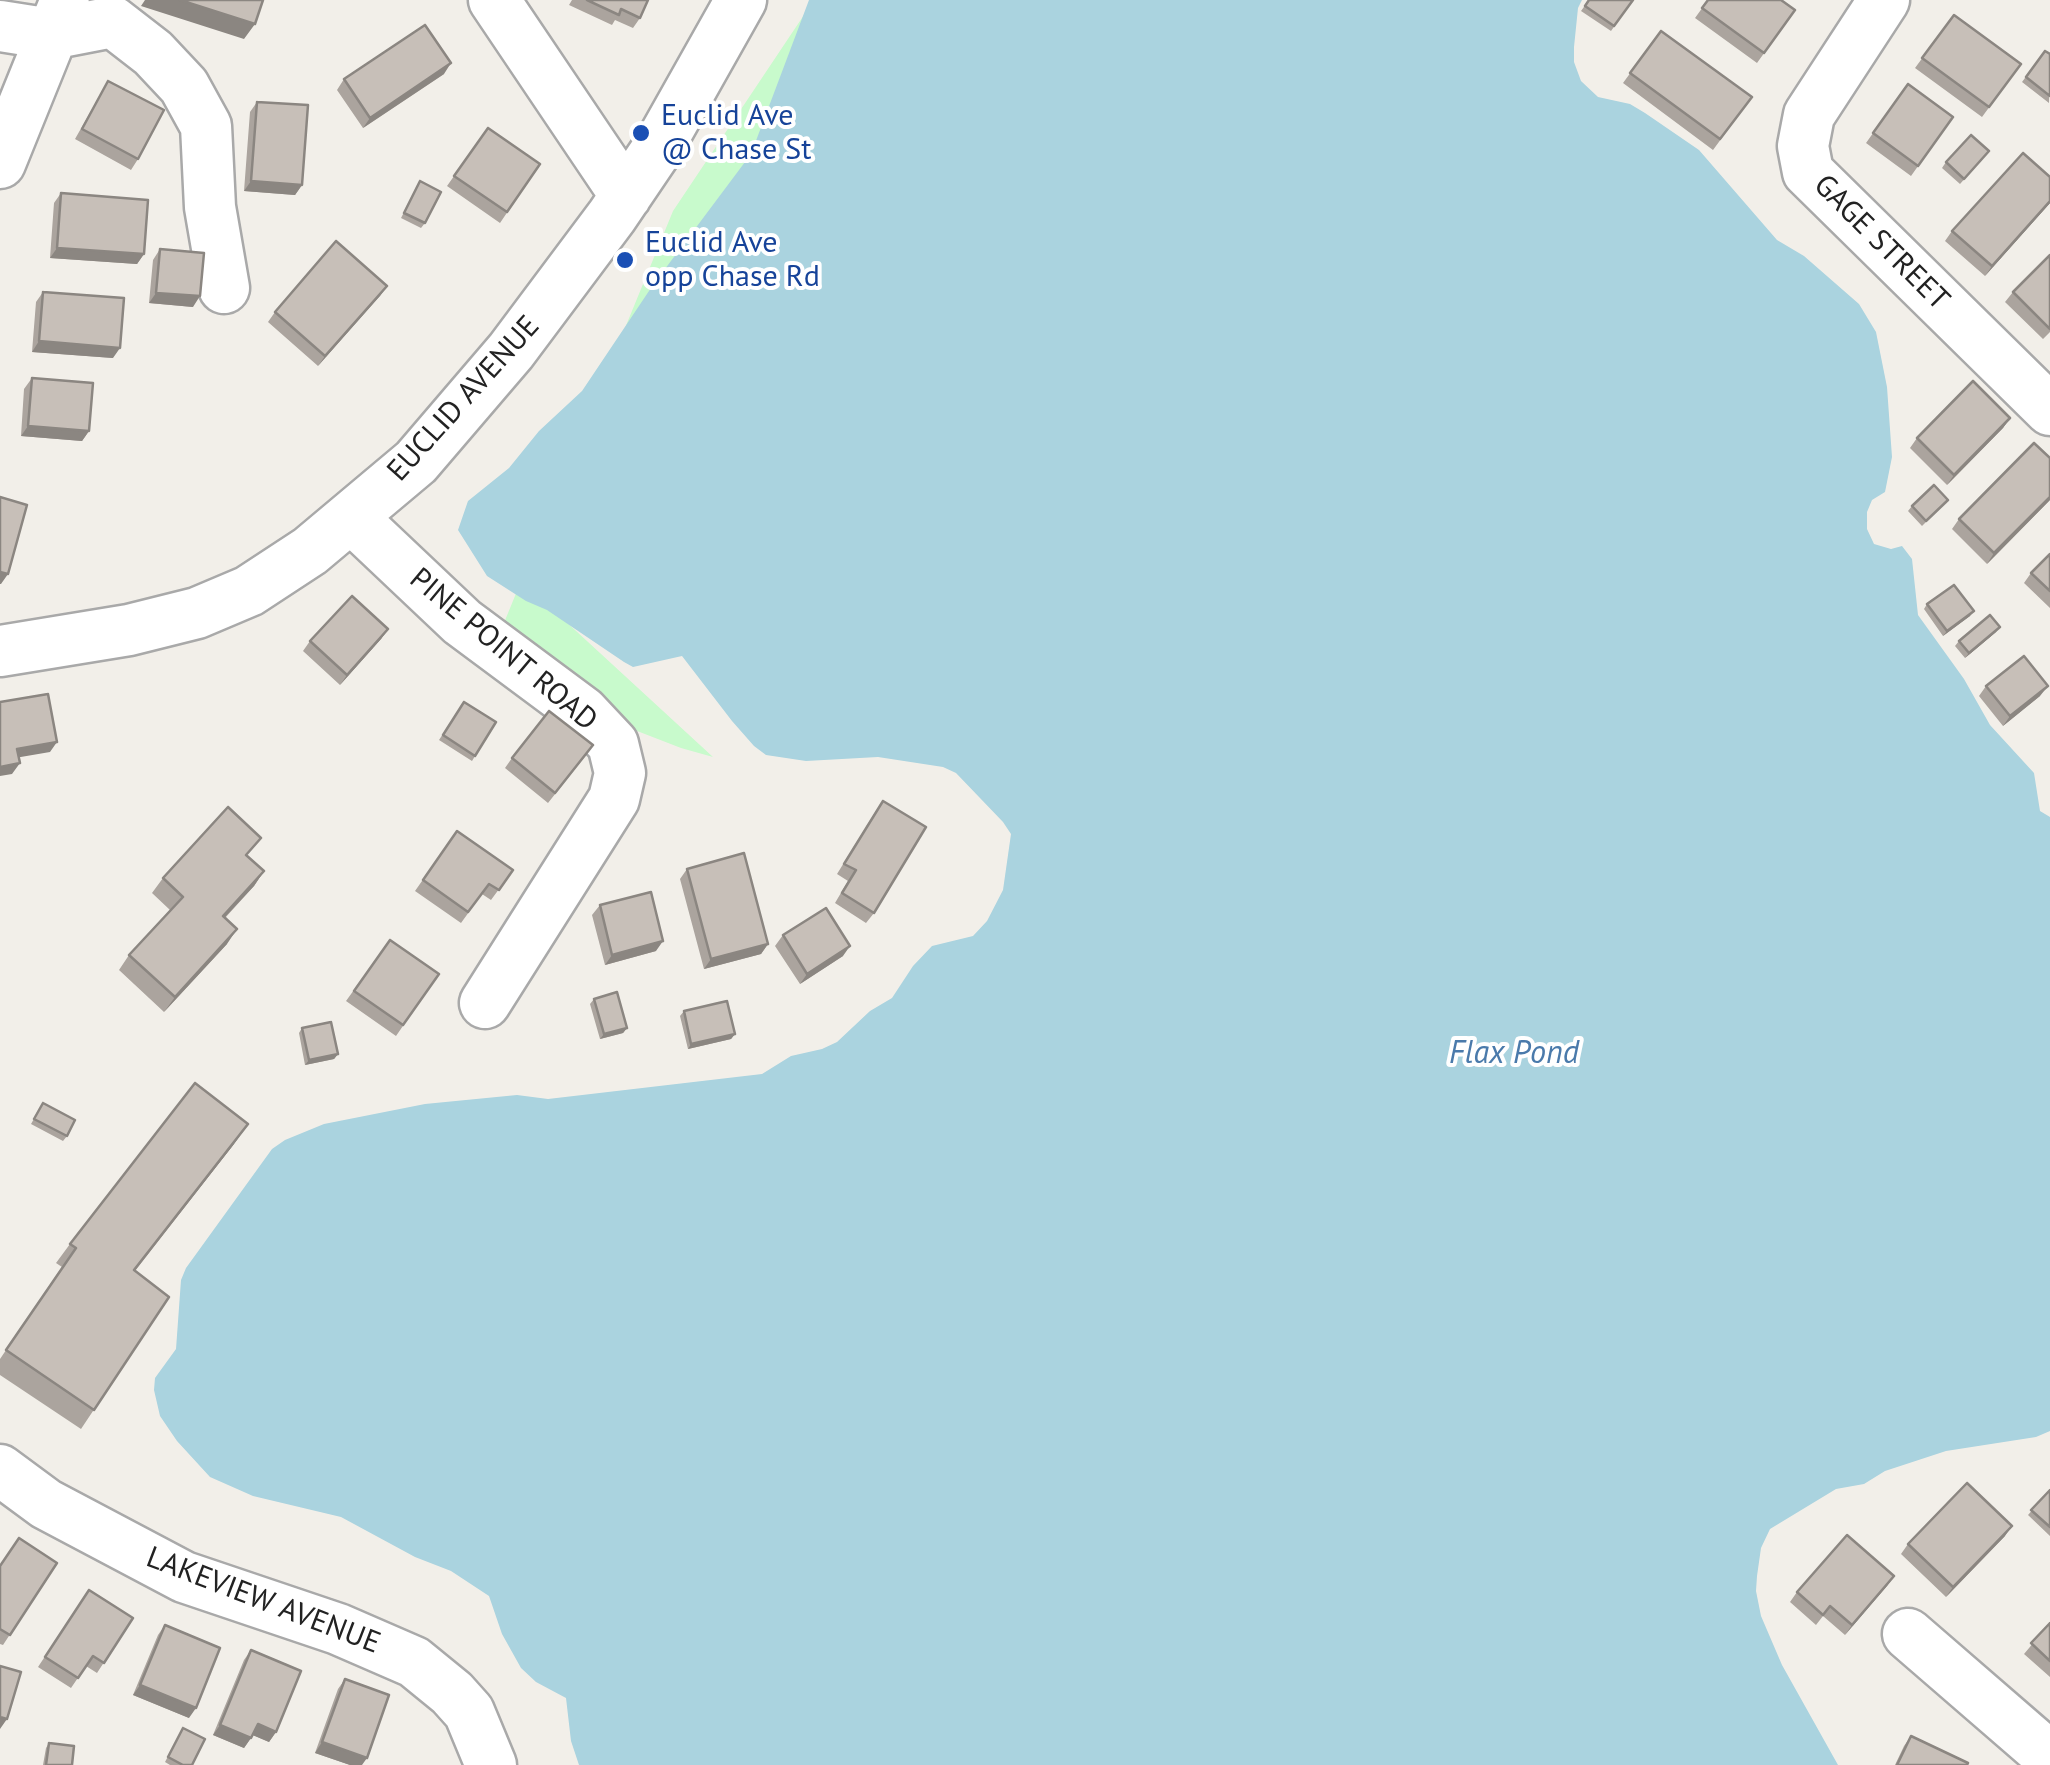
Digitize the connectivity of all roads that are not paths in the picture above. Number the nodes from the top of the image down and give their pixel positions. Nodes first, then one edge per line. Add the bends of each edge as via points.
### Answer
1 (494, 0) edge
2 (741, 0) edge
3 (1884, 0) edge
4 (58, 17) edge
5 (0, 26) edge
6 (0, 163) edge
7 (626, 196) junction
8 (224, 288) dead end
9 (2050, 410) edge
10 (351, 516) junction
11 (0, 651) edge
12 (485, 1003) dead end
13 (0, 1470) edge
14 (1908, 1634) dead end
15 (2050, 1757) edge
16 (492, 1765) edge

1 - 7 street
2 - 7 street, EUCLID AVENUE
3 - 9 street, GAGE STREET via 1809,115 1803,146 1808,172
4 - 5 street
4 - 6 street
4 - 8 street via 113,22 184,86 206,126 210,208
7 - 10 street, EUCLID AVENUE via 461,412 416,462
10 - 11 street, EUCLID AVENUE via 249,591 197,614
10 - 12 street, PINE POINT ROAD via 462,622 583,712 613,744 620,773 614,798
13 - 16 street, LAKEVIEW AVENUE via 46,1504 184,1577 414,1662 469,1712
14 - 15 street

